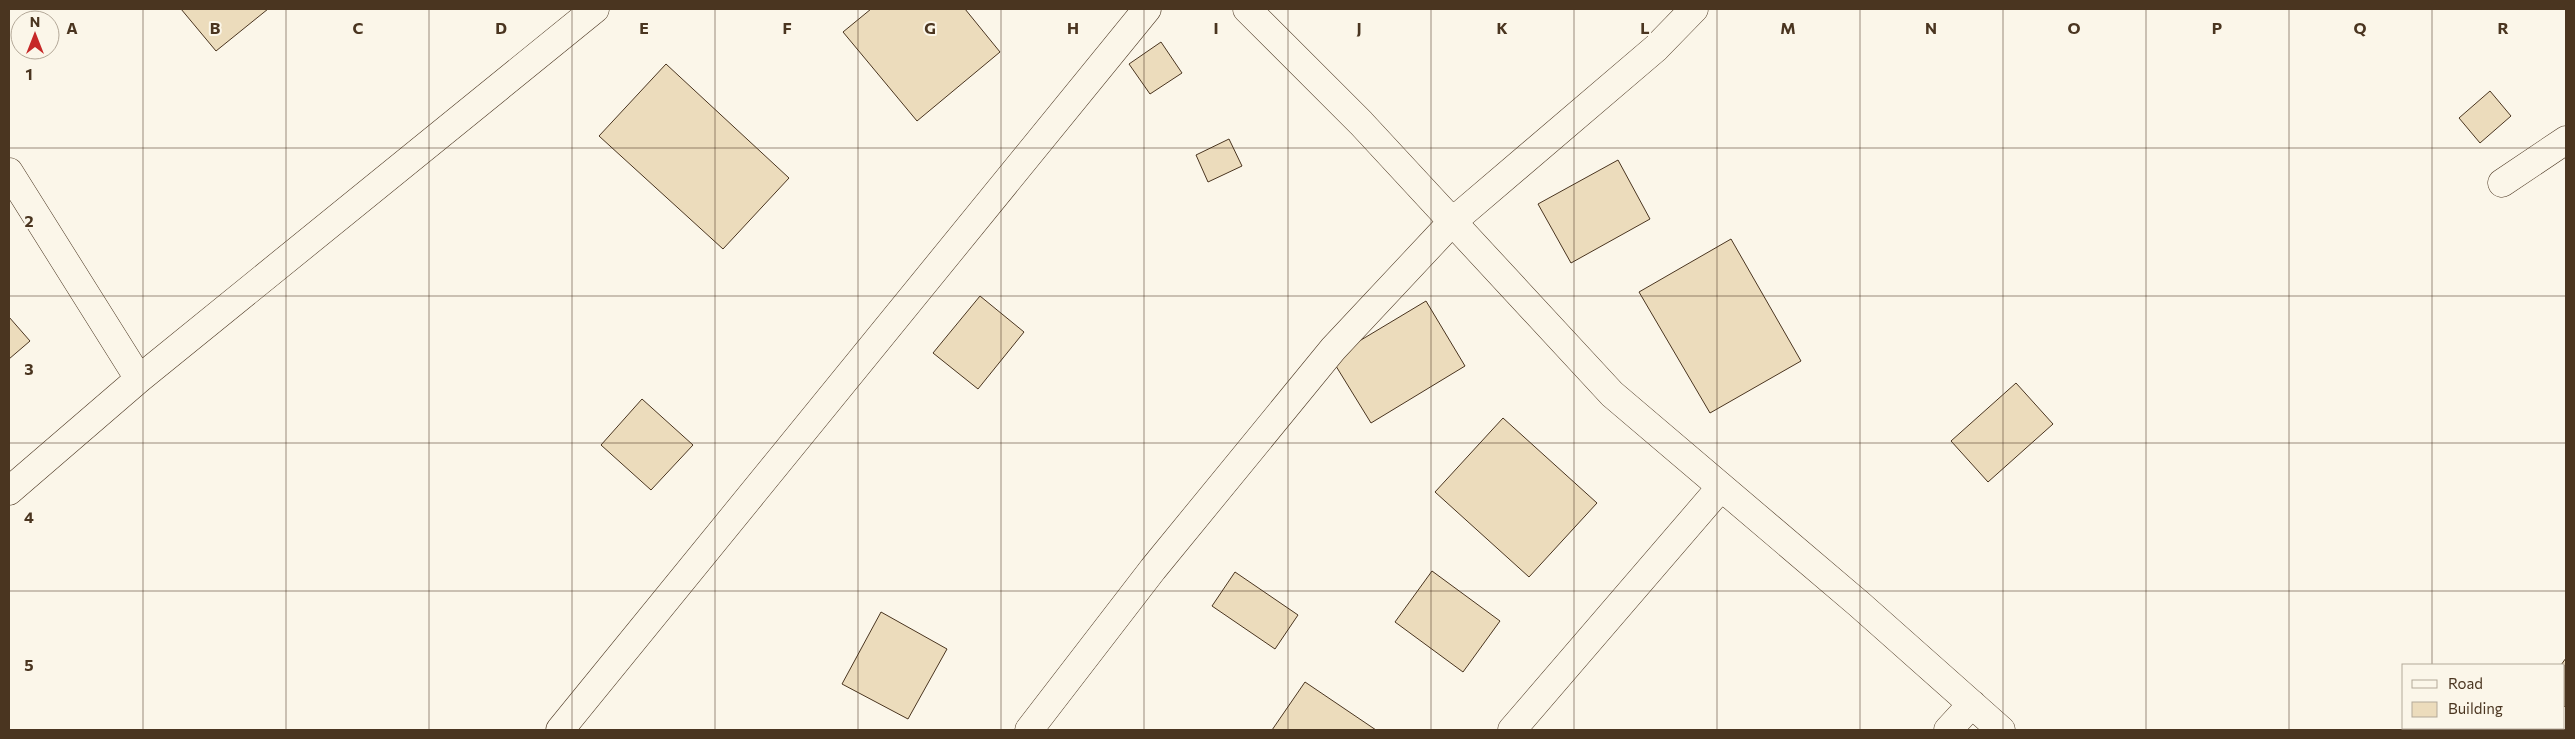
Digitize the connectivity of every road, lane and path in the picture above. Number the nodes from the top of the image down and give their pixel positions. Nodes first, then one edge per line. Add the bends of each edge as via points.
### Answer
1 (595, 9) edge
2 (1148, 9) edge
3 (1247, 9) edge
4 (1694, 9) edge
5 (2566, 140) edge
6 (9, 172) edge
7 (2502, 183) dead end
8 (1452, 222) junction
9 (139, 379) junction
10 (1721, 487) junction
11 (9, 491) edge
12 (1972, 704) junction
13 (560, 730) edge
14 (1029, 730) edge
15 (1512, 730) edge
16 (1948, 730) edge
17 (2001, 730) edge

1 - 9 street
2 - 13 street
3 - 8 street
4 - 8 street via 1656,48
5 - 7 street
6 - 9 street
8 - 10 street via 1612,394
8 - 14 street via 1333,349 1153,569
9 - 11 street
10 - 12 street
10 - 15 street
12 - 16 street
12 - 17 street

